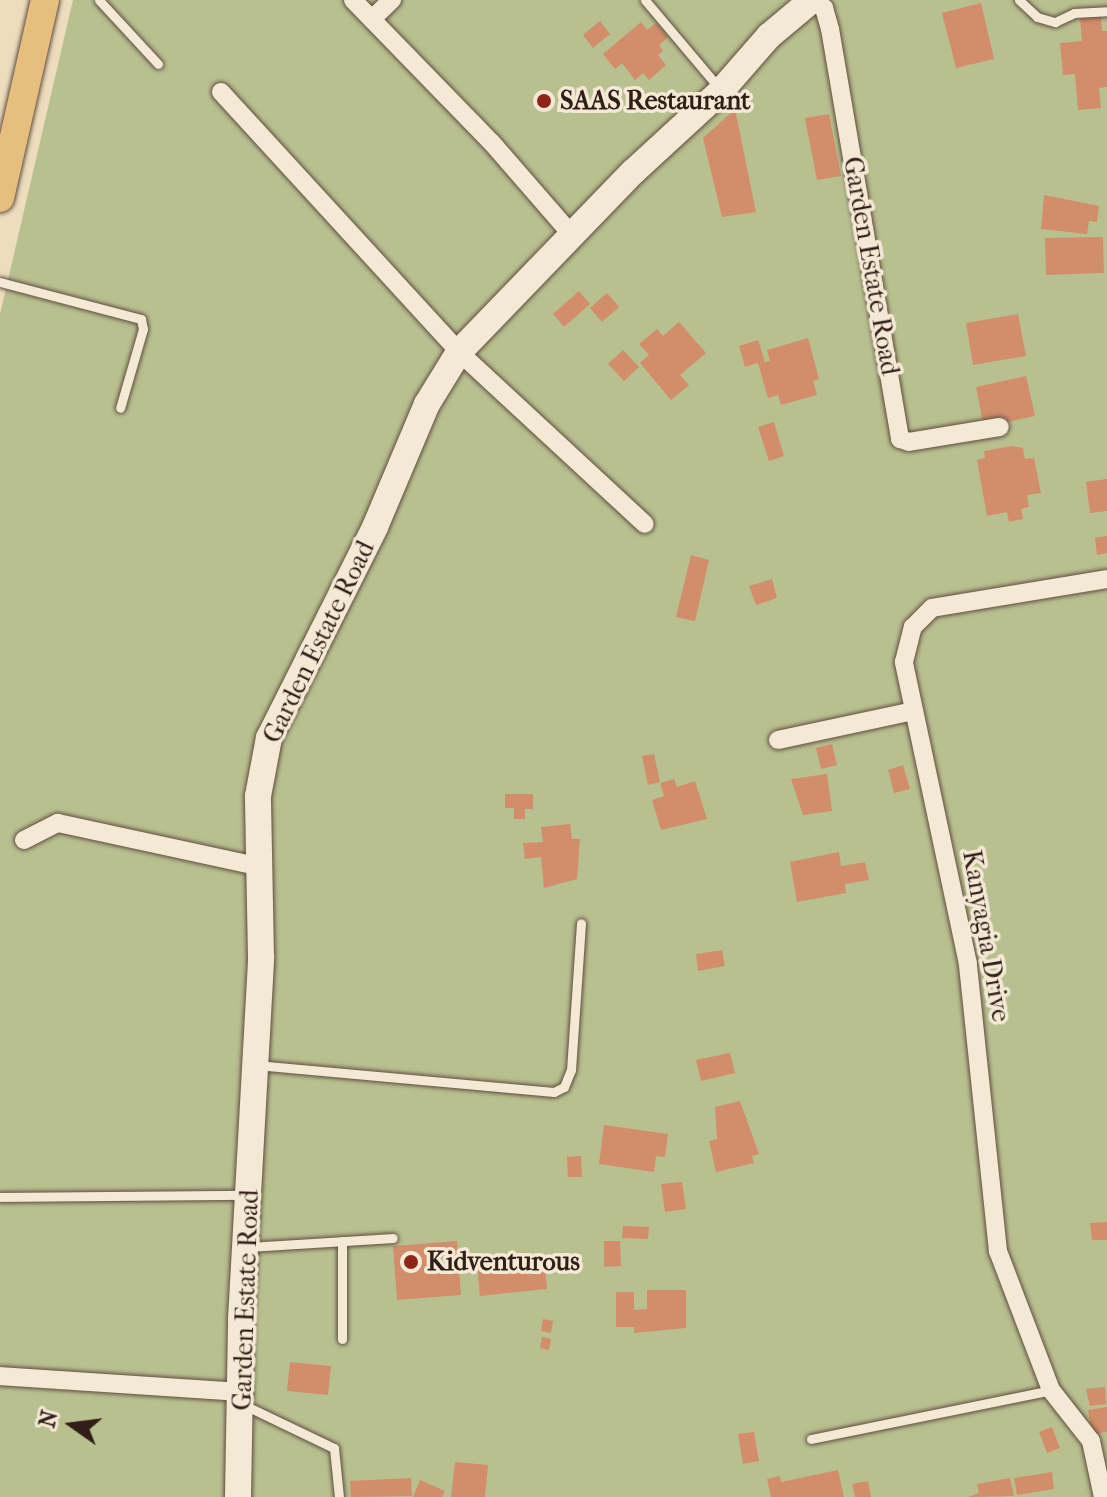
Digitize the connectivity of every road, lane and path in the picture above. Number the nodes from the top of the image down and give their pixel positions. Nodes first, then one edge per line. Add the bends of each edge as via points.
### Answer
1 (45, 0) edge
2 (99, 0) edge
3 (353, 0) edge
4 (392, 0) edge
5 (645, 0) edge
6 (812, 0) edge
7 (1019, 0) edge
8 (1107, 11) edge
9 (372, 19) junction
10 (158, 64) dead end
11 (721, 91) junction
12 (221, 92) dead end
13 (0, 198) edge
14 (571, 234) junction
15 (0, 282) edge
16 (459, 352) junction
17 (120, 408) dead end
18 (1000, 427) dead end
19 (645, 524) dead end
20 (1107, 579) edge
21 (913, 711) junction
22 (778, 740) dead end
23 (24, 840) dead end
24 (261, 867) junction
25 (581, 923) dead end
26 (256, 1065) junction
27 (249, 1195) junction
28 (0, 1197) edge
29 (393, 1238) dead end
30 (342, 1241) junction
31 (247, 1248) junction
32 (342, 1339) dead end
33 (0, 1376) edge
34 (1051, 1390) junction
35 (242, 1398) junction
36 (811, 1439) dead end
37 (238, 1497) edge
38 (339, 1497) edge
39 (1103, 1497) edge

1 - 13 main road
2 - 10 lane
3 - 9 street
4 - 9 street
5 - 11 lane
6 - 11 street, Garden Estate Road via 769,36
6 - 18 street, Garden Estate Road via 824,8 830,29 900,439 909,442
7 - 8 lane via 1037,17 1055,22 1074,13
9 - 14 street
11 - 14 street, Garden Estate Road
12 - 16 street
14 - 16 street, Garden Estate Road
15 - 17 lane via 141,319 143,329
16 - 19 street
16 - 24 street, Garden Estate Road via 433,393 375,527 269,738 258,796
20 - 21 street, Kanyagia Drive via 932,608 913,627 905,650
21 - 22 street
21 - 34 street, Kanyagia Drive via 968,964 998,1251
23 - 24 street via 58,823
24 - 26 street, Garden Estate Road
25 - 26 lane via 571,1070 564,1087 554,1092
26 - 27 street, Garden Estate Road
27 - 28 lane
27 - 31 street, Garden Estate Road
29 - 30 lane
30 - 31 lane
30 - 32 lane
31 - 35 street, Garden Estate Road
33 - 35 street
34 - 36 lane
34 - 39 street, Kanyagia Drive via 1091,1441
35 - 37 street, Garden Estate Road
35 - 38 lane via 334,1448

